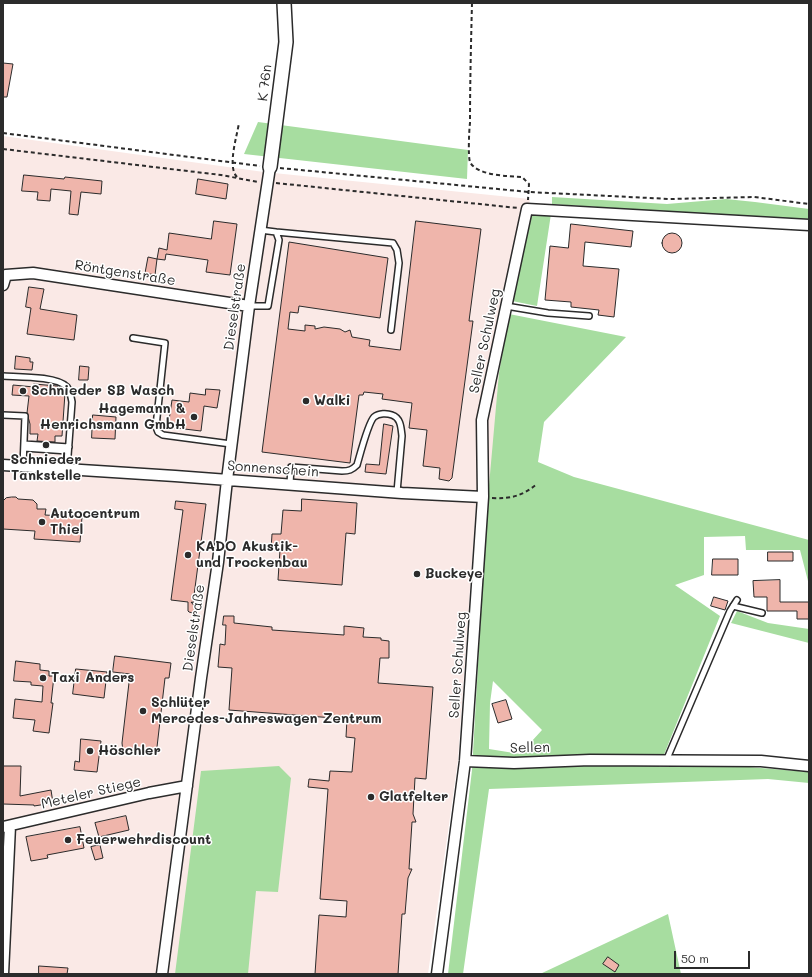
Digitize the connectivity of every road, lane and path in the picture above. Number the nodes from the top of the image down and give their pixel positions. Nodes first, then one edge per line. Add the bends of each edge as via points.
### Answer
1 (284, 3) edge
2 (472, 3) edge
3 (239, 123) dead end
4 (3, 133) edge
5 (232, 162) junction
6 (270, 167) junction
7 (238, 178) dead end
8 (529, 192) junction
9 (809, 204) edge
10 (527, 209) junction
11 (809, 225) edge
12 (260, 230) junction
13 (276, 232) junction
14 (3, 285) edge
15 (249, 306) junction
16 (506, 306) junction
17 (590, 316) dead end
18 (391, 330) dead end
19 (133, 338) dead end
20 (3, 376) edge
21 (3, 415) edge
22 (231, 444) junction
23 (24, 446) junction
24 (69, 449) junction
25 (3, 465) edge
26 (23, 466) junction
27 (67, 469) junction
28 (227, 480) junction
29 (290, 484) junction
30 (537, 484) dead end
31 (397, 492) junction
32 (483, 497) junction
33 (737, 600) dead end
34 (733, 606) junction
35 (762, 613) dead end
36 (465, 761) junction
37 (666, 761) junction
38 (809, 766) edge
39 (187, 786) junction
40 (6, 827) edge
41 (3, 974) edge
42 (162, 974) edge
43 (438, 974) edge

1 - 6 street, K 76n / K 76n via 286,42
2 - 8 path via 470,162 484,172 522,177 529,184
3 - 5 path
4 - 5 path
5 - 6 path
5 - 7 path via 234,174
6 - 8 path
6 - 12 street, Dieselstraße
8 - 9 path via 670,199 754,197
8 - 10 path
10 - 11 street
10 - 16 street, Seller Schulweg
12 - 13 lane
12 - 15 street, Dieselstraße
13 - 15 lane via 279,240 268,306
13 - 18 lane via 393,244 399,262
14 - 15 street, Röntgenstraße via 6,275 33,273
15 - 22 street, Dieselstraße
16 - 17 lane
16 - 32 street, Seller Schulweg via 482,420
19 - 22 lane via 165,343 156,427 158,432 163,435
20 - 24 lane via 57,381 66,386 72,402
21 - 23 lane via 25,416
22 - 28 street, Dieselstraße
23 - 24 lane
23 - 26 lane
24 - 27 lane
25 - 26 street, Sonnenschein
26 - 27 street, Sonnenschein
27 - 28 street, Sonnenschein
28 - 29 street, Sonnenschein
28 - 39 street, Dieselstraße
29 - 31 street, Sonnenschein
29 - 31 lane via 291,467 342,471 354,468 374,417 390,414 399,420 402,436
30 - 32 path via 526,493 513,498
31 - 32 street, Sonnenschein
32 - 36 street, Seller Schulweg
33 - 34 lane
34 - 35 lane
34 - 37 lane
36 - 37 street, Sellen
36 - 43 street
37 - 38 street, Sellen via 761,761
39 - 40 street, Meteler Stiege
39 - 42 street, Dieselstraße
40 - 41 street

